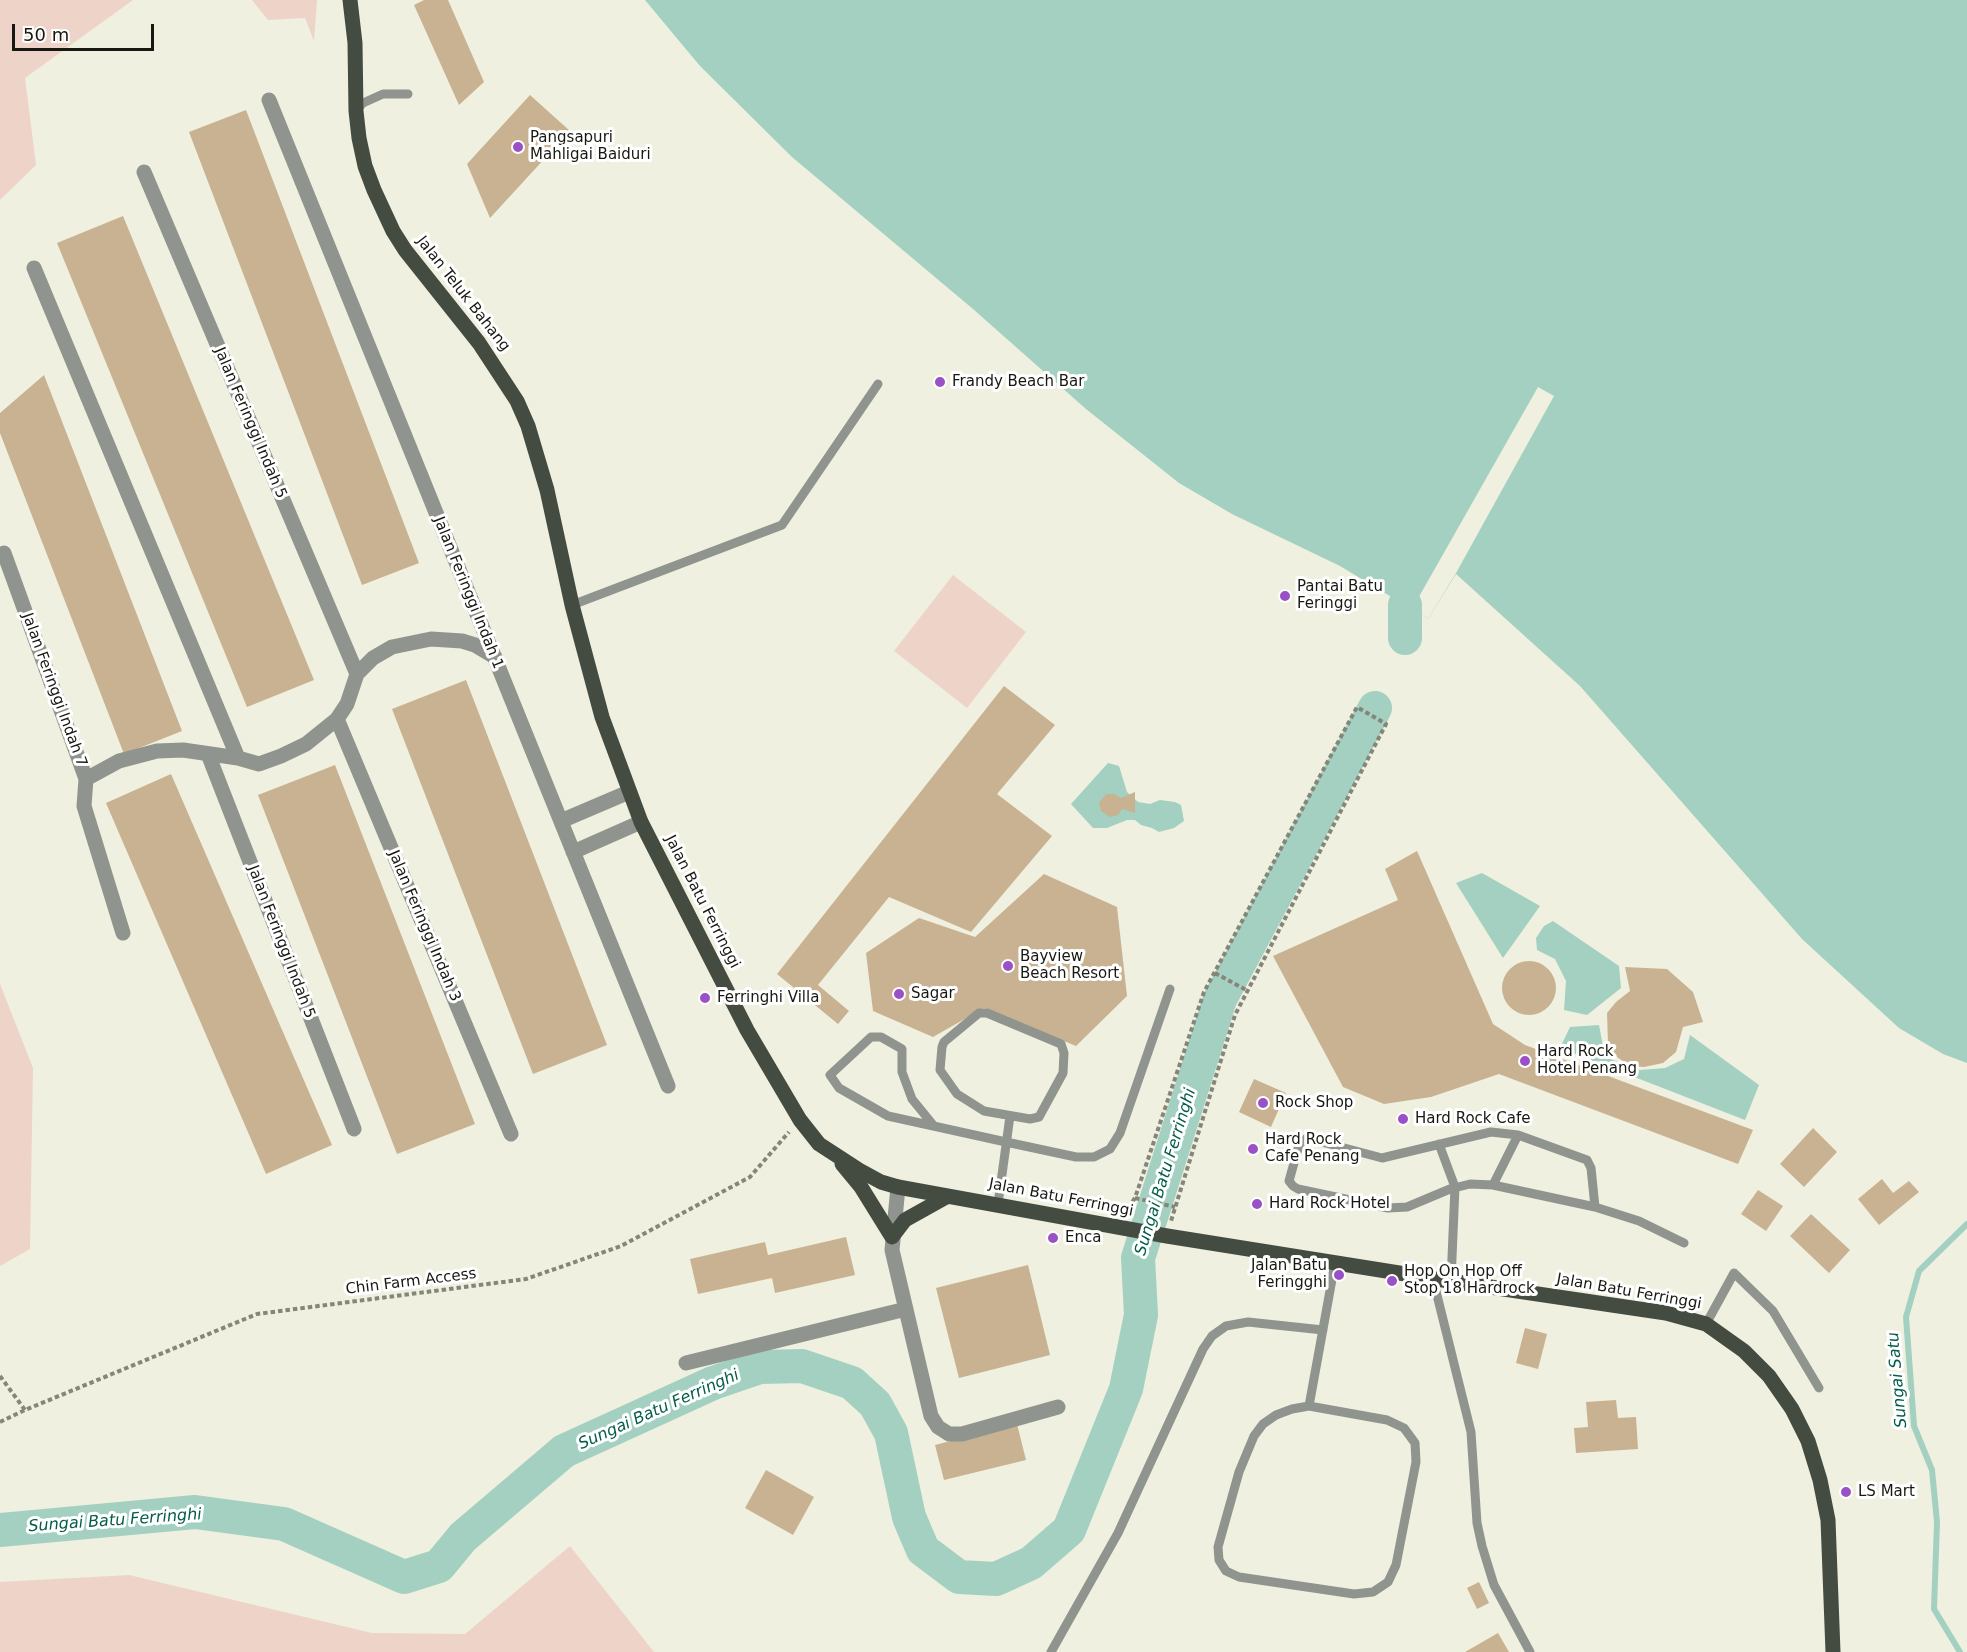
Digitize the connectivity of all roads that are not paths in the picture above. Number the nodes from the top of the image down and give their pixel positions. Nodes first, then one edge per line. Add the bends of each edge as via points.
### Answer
1 (350, 0) edge
2 (408, 94) dead end
3 (269, 100) dead end
4 (356, 111) junction
5 (144, 172) dead end
6 (34, 268) dead end
7 (878, 384) dead end
8 (4, 553) dead end
9 (572, 605) junction
10 (495, 657) junction
11 (357, 674) junction
12 (337, 719) junction
13 (208, 754) junction
14 (238, 758) junction
15 (86, 779) junction
16 (628, 792) junction
17 (561, 821) junction
18 (641, 822) junction
19 (573, 852) junction
20 (123, 933) dead end
21 (1170, 989) dead end
22 (668, 1086) dead end
23 (1010, 1116) junction
24 (934, 1126) junction
25 (354, 1129) dead end
26 (511, 1134) dead end
27 (1518, 1135) junction
28 (1006, 1142) junction
29 (1439, 1144) junction
30 (836, 1156) junction
31 (1493, 1185) junction
32 (898, 1187) junction
33 (1455, 1188) junction
34 (948, 1196) junction
35 (998, 1204) junction
36 (1595, 1207) junction
37 (892, 1237) junction
38 (1684, 1243) dead end
39 (1335, 1263) junction
40 (1433, 1279) junction
41 (1451, 1281) junction
42 (906, 1310) junction
43 (1706, 1324) junction
44 (1323, 1330) junction
45 (686, 1363) dead end
46 (1819, 1388) dead end
47 (1309, 1406) junction
48 (1058, 1407) dead end
49 (1051, 1652) edge
50 (1530, 1652) edge
51 (1833, 1652) edge

1 - 4 main road, Jalan Teluk Bahang
2 - 4 lane via 383,93
3 - 10 street, Jalan Feringgi Indah 1
4 - 9 main road, Jalan Teluk Bahang via 364,166 393,231 486,352 528,426 547,489
5 - 11 street, Jalan Feringgi Indah 5
6 - 14 street
7 - 9 lane via 782,525
8 - 15 street, Jalan Feringgi Indah 7
9 - 16 main road, Jalan Batu Ferringgi via 602,717
10 - 11 street via 462,641 431,639 392,647
10 - 17 street, Jalan Feringgi Indah 1
11 - 12 street via 347,704
12 - 14 street via 306,744 280,756 259,764
12 - 26 street, Jalan Feringgi Indah 3
13 - 14 street
13 - 15 street via 157,750 119,761
13 - 25 street, Jalan Feringgi Indah 5
15 - 20 street, Jalan Feringgi Indah 7 via 84,806
16 - 17 street
16 - 18 main road, Jalan Batu Ferringgi
17 - 19 street, Jalan Feringgi Indah 1
18 - 19 street
18 - 30 main road, Jalan Batu Ferringgi via 747,1030 800,1120 819,1144
19 - 22 street, Jalan Feringgi Indah 1
21 - 28 lane via 1120,1133 1110,1149 1094,1158 1076,1157
23 - 23 lane via 984,1111 957,1094 940,1071 944,1042 979,1013 1057,1042 1063,1049 1063,1073 1039,1117
23 - 28 lane
24 - 24 lane via 888,1116 838,1088 830,1075 871,1037 881,1036 902,1048 902,1072 912,1099
24 - 28 lane
27 - 29 lane via 1491,1132
27 - 31 lane
27 - 36 lane via 1587,1161
28 - 35 lane
29 - 33 lane
29 - 33 lane via 1382,1158 1307,1138 1299,1145 1289,1180 1298,1189 1398,1209
30 - 32 main road, Jalan Batu Ferringgi via 880,1182
30 - 37 main road
31 - 33 lane
31 - 36 lane
32 - 34 main road, Jalan Batu Ferringgi
32 - 37 street
33 - 41 lane
34 - 35 main road, Jalan Batu Ferringgi
34 - 37 main road via 905,1220
35 - 39 main road, Jalan Batu Ferringgi
36 - 38 lane via 1639,1221
37 - 42 street
39 - 40 main road, Jalan Batu Ferringgi
39 - 44 lane
40 - 41 main road, Jalan Batu Ferringgi
40 - 50 lane via 1471,1432 1482,1546 1494,1585
41 - 43 main road, Jalan Batu Ferringgi via 1666,1313
42 - 45 street
42 - 48 street via 931,1416 938,1427 949,1434 962,1434
43 - 46 lane via 1734,1273 1773,1311
43 - 51 main road, Jalan Batu Ferringgi via 1744,1351 1769,1376 1808,1441 1828,1520
44 - 47 lane
44 - 49 lane via 1248,1323 1226,1326 1212,1336 1118,1533
47 - 47 lane via 1276,1415 1254,1436 1236,1482 1218,1546 1219,1560 1226,1571 1239,1577 1354,1594 1372,1592 1388,1582 1396,1565 1416,1462 1415,1443 1404,1428 1387,1420

